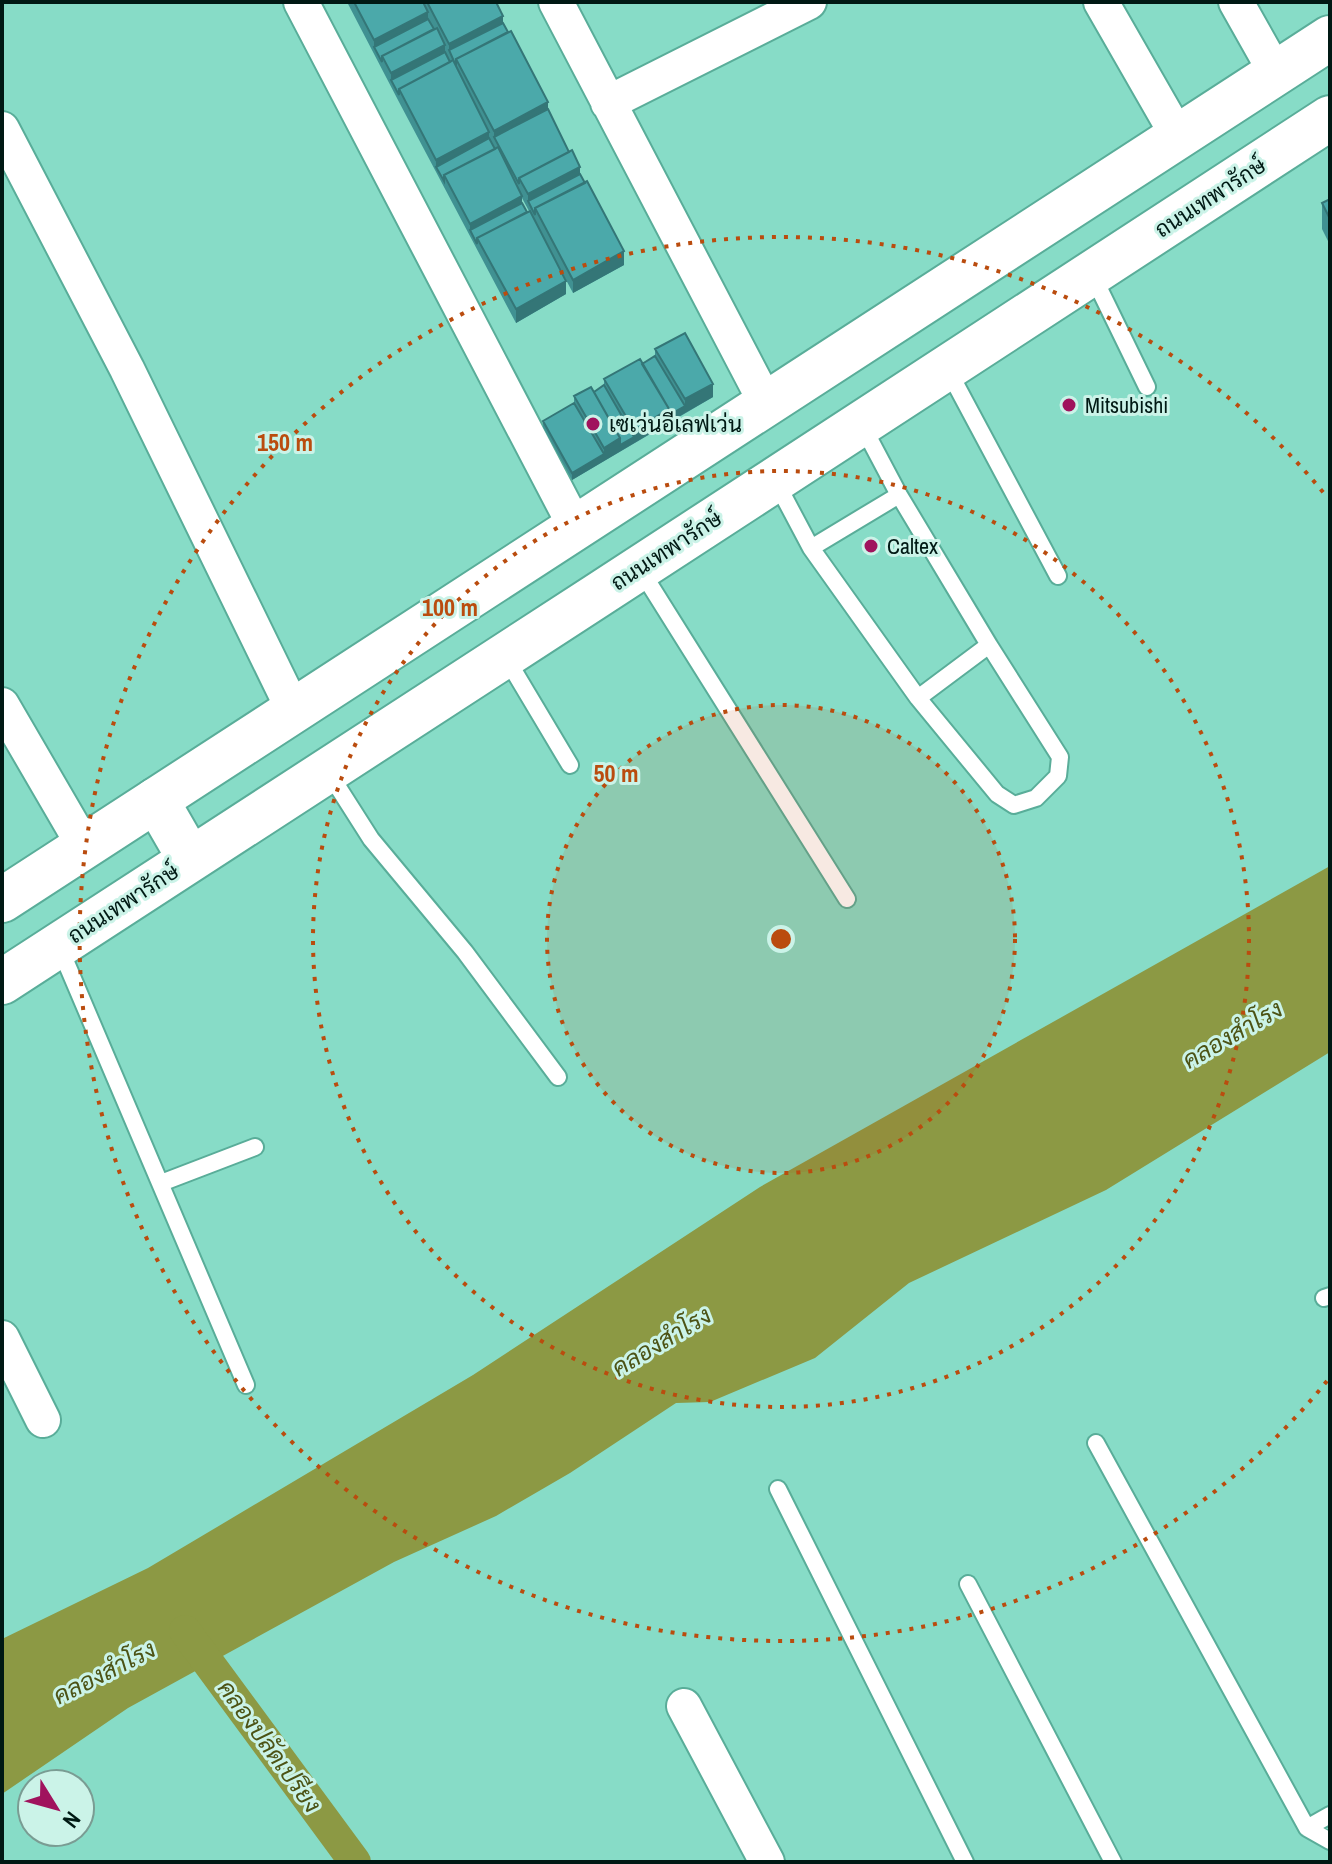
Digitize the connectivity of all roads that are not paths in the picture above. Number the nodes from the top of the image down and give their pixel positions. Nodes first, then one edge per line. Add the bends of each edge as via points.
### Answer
1 (301, 2) edge
2 (556, 2) edge
3 (809, 2) edge
4 (1101, 2) edge
5 (1236, 2) edge
6 (1330, 38) edge
7 (1276, 73) junction
8 (608, 103) junction
9 (1330, 118) edge
10 (2, 129) edge
11 (1179, 138) junction
12 (1092, 274) junction
13 (947, 369) junction
14 (1147, 387) dead end
15 (766, 403) junction
16 (862, 425) junction
17 (775, 481) junction
18 (899, 495) junction
19 (575, 526) junction
20 (811, 548) junction
21 (640, 567) junction
22 (1058, 576) dead end
23 (989, 645) junction
24 (505, 655) junction
25 (918, 698) junction
26 (2, 705) edge
27 (293, 709) junction
28 (570, 765) dead end
29 (326, 769) junction
30 (156, 800) junction
31 (84, 846) junction
32 (190, 859) junction
33 (847, 899) dead end
34 (2, 900) edge
35 (58, 945) junction
36 (2, 982) edge
37 (558, 1077) dead end
38 (255, 1147) dead end
39 (161, 1183) junction
40 (2, 1338) edge
41 (246, 1385) dead end
42 (43, 1420) dead end
43 (1096, 1443) dead end
44 (778, 1489) dead end
45 (968, 1584) dead end
46 (684, 1706) dead end
47 (1330, 1815) edge
48 (1307, 1828) junction
49 (1330, 1841) edge
50 (767, 1862) edge
51 (965, 1862) edge
52 (1113, 1862) edge

1 - 19 street
2 - 8 street
3 - 8 street
4 - 11 street
5 - 7 street
6 - 7 main road
7 - 11 main road
8 - 15 street
9 - 12 main road, ถนนเทพารักษ์
10 - 27 street via 127,369
11 - 15 main road
12 - 13 main road, ถนนเทพารักษ์
12 - 14 lane
13 - 16 main road, ถนนเทพารักษ์
13 - 22 lane
15 - 19 main road
16 - 17 main road, ถนนเทพารักษ์
16 - 18 lane
17 - 20 lane
17 - 21 main road, ถนนเทพารักษ์
18 - 20 lane
18 - 23 lane
19 - 27 main road
20 - 25 lane
21 - 24 main road, ถนนเทพารักษ์
21 - 33 lane
23 - 25 lane
23 - 25 lane via 1060,757 1058,776 1036,798 1014,805 997,794
24 - 28 lane
24 - 29 main road, ถนนเทพารักษ์
26 - 31 street
27 - 30 main road
29 - 32 main road, ถนนเทพารักษ์
29 - 37 lane via 371,839 465,952
30 - 31 main road
30 - 32 main road
31 - 34 main road
32 - 35 main road, ถนนเทพารักษ์
35 - 36 main road, ถนนเทพารักษ์
35 - 39 lane
38 - 39 lane
39 - 41 lane
40 - 42 street
43 - 48 lane
44 - 51 lane
45 - 52 lane
46 - 50 street
47 - 48 lane
48 - 49 lane

